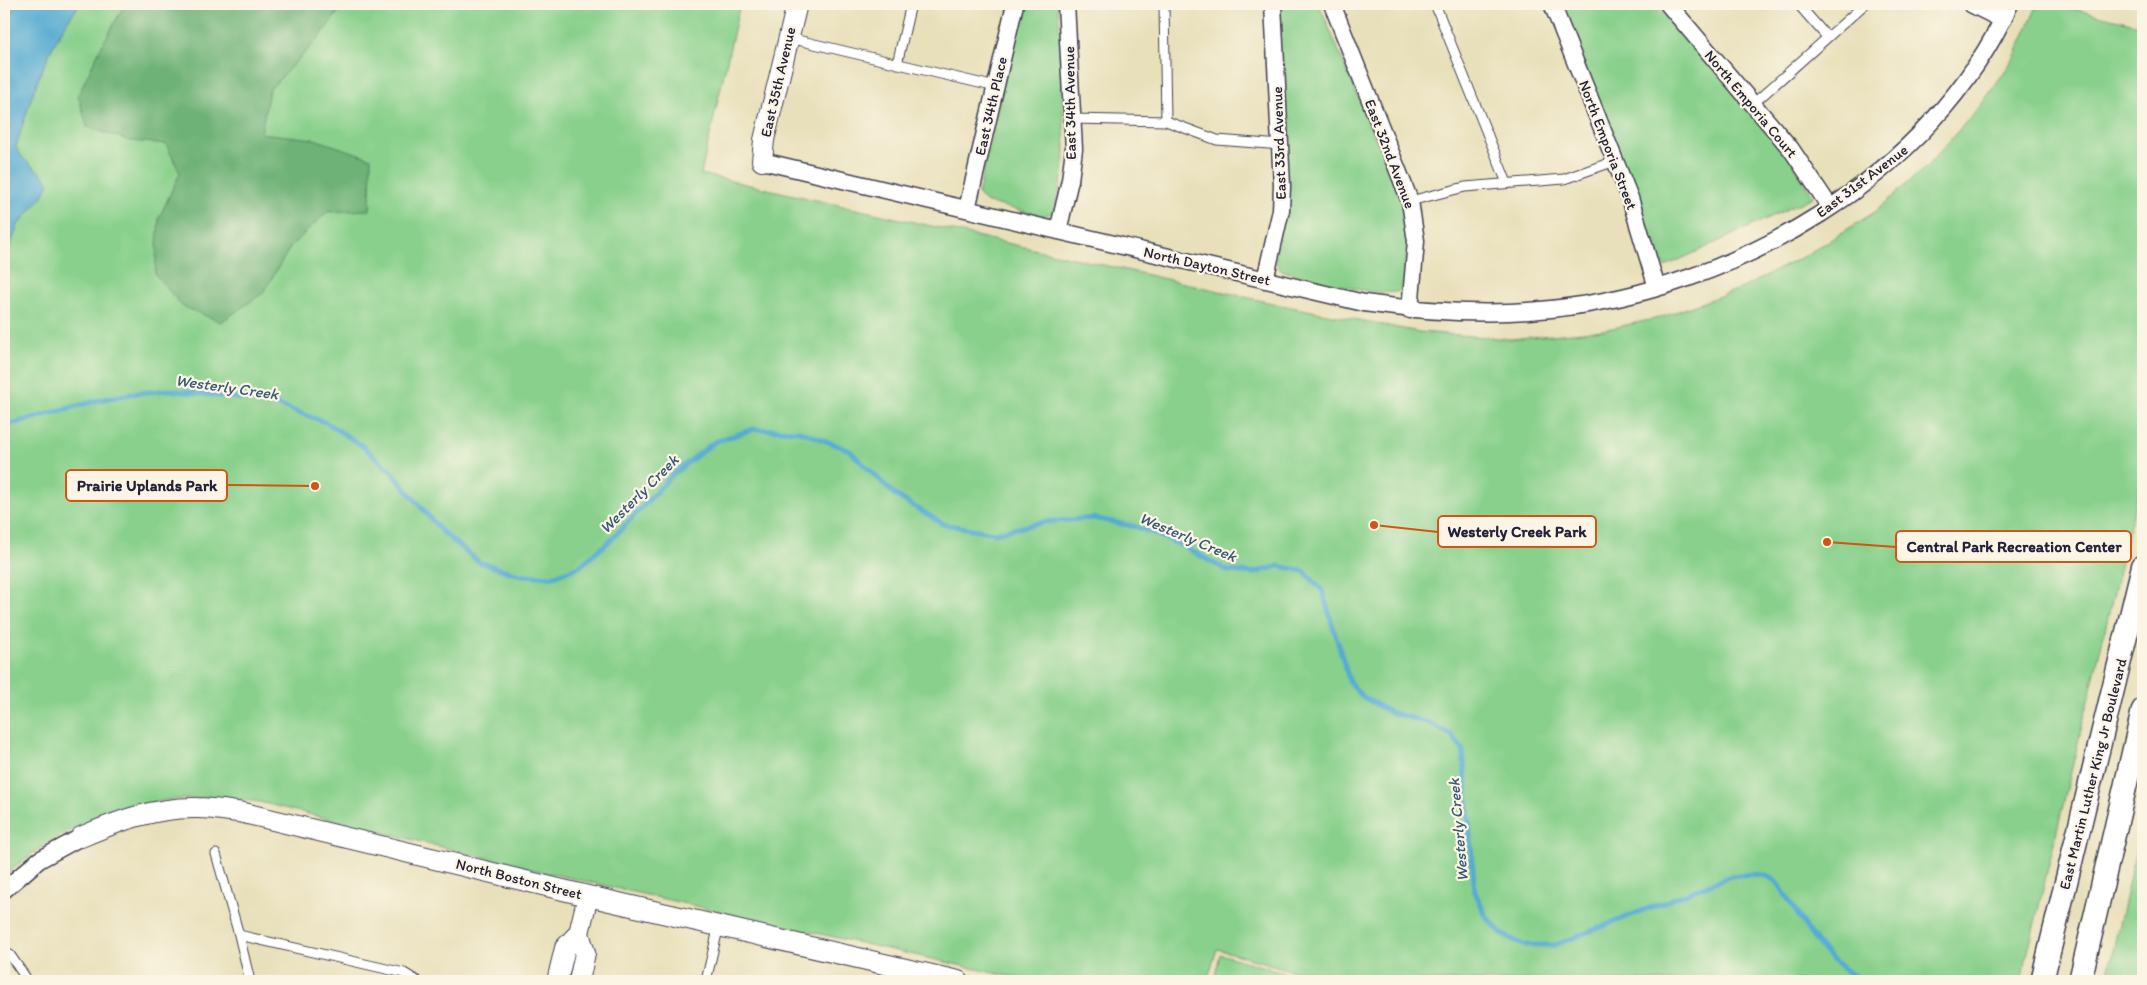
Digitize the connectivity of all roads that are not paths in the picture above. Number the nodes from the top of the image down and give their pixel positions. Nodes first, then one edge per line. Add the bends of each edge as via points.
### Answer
1 (797, 4) edge
2 (911, 4) edge
3 (1015, 4) edge
4 (1066, 4) edge
5 (1164, 4) edge
6 (1273, 4) edge
7 (1332, 4) edge
8 (1435, 4) edge
9 (1552, 4) edge
10 (1668, 4) edge
11 (1798, 4) edge
12 (1865, 4) edge
13 (1972, 4) edge
14 (2010, 4) edge
15 (2003, 20) junction
16 (1827, 37) junction
17 (789, 38) junction
18 (897, 64) junction
19 (996, 87) junction
20 (1753, 104) junction
21 (1072, 119) junction
22 (1166, 121) junction
23 (1280, 145) junction
24 (762, 161) joint
25 (1615, 161) junction
26 (1507, 182) junction
27 (1410, 201) junction
28 (1830, 207) junction
29 (967, 209) junction
30 (1058, 231) junction
31 (1265, 280) junction
32 (1657, 288) junction
33 (1410, 310) junction
34 (2143, 566) edge
35 (2143, 710) edge
36 (80, 837) joint
37 (216, 854) dead end
38 (4, 890) edge
39 (588, 896) junction
40 (719, 925) junction
41 (579, 933) junction
42 (240, 935) junction
43 (10, 956) dead end
44 (28, 981) edge
45 (250, 981) edge
46 (417, 981) edge
47 (557, 981) edge
48 (579, 981) edge
49 (706, 981) edge
50 (958, 981) edge
51 (2042, 981) edge
52 (2080, 981) edge

1 - 17 street, East 35th Avenue
2 - 18 lane
3 - 19 street, East 34th Place
4 - 21 street, East 34th Avenue
5 - 22 lane
6 - 23 street, East 33rd Avenue
7 - 27 street, East 32nd Avenue
8 - 26 lane
9 - 25 street, North Emporia Street
10 - 20 street, North Emporia Court
11 - 16 lane
12 - 16 lane
13 - 15 street
14 - 15 street, East 31st Avenue
15 - 28 street, East 31st Avenue via 1967,79 1943,110 1910,144
16 - 20 lane
17 - 18 lane
17 - 24 street, East 35th Avenue via 764,140
18 - 19 lane
19 - 29 street, East 34th Place
20 - 28 street, North Emporia Court via 1791,149
21 - 22 lane
21 - 30 street, East 34th Avenue via 1074,149
22 - 23 lane via 1216,140
23 - 31 street, East 33rd Avenue via 1281,210
24 - 29 street, North Dayton Street
25 - 26 lane via 1564,179
25 - 32 street, North Emporia Street via 1630,198
26 - 27 lane via 1465,187
27 - 33 street, East 32nd Avenue via 1416,241
28 - 32 street, East 31st Avenue via 1740,258
29 - 30 street, North Dayton Street
30 - 31 street, North Dayton Street
31 - 33 street, North Dayton Street
32 - 33 street, North Dayton Street via 1553,309 1498,313
34 - 51 main road, East Martin Luther King Jr Boulevard
35 - 52 main road
36 - 38 street via 39,860
36 - 39 street, North Boston Street via 124,819 158,811 197,808 244,812
37 - 42 lane
39 - 40 street, North Boston Street
39 - 41 street
40 - 49 lane
40 - 50 street, North Boston Street
41 - 47 street via 565,948
41 - 48 street via 585,953
42 - 45 lane
42 - 46 lane via 404,974
43 - 44 lane

